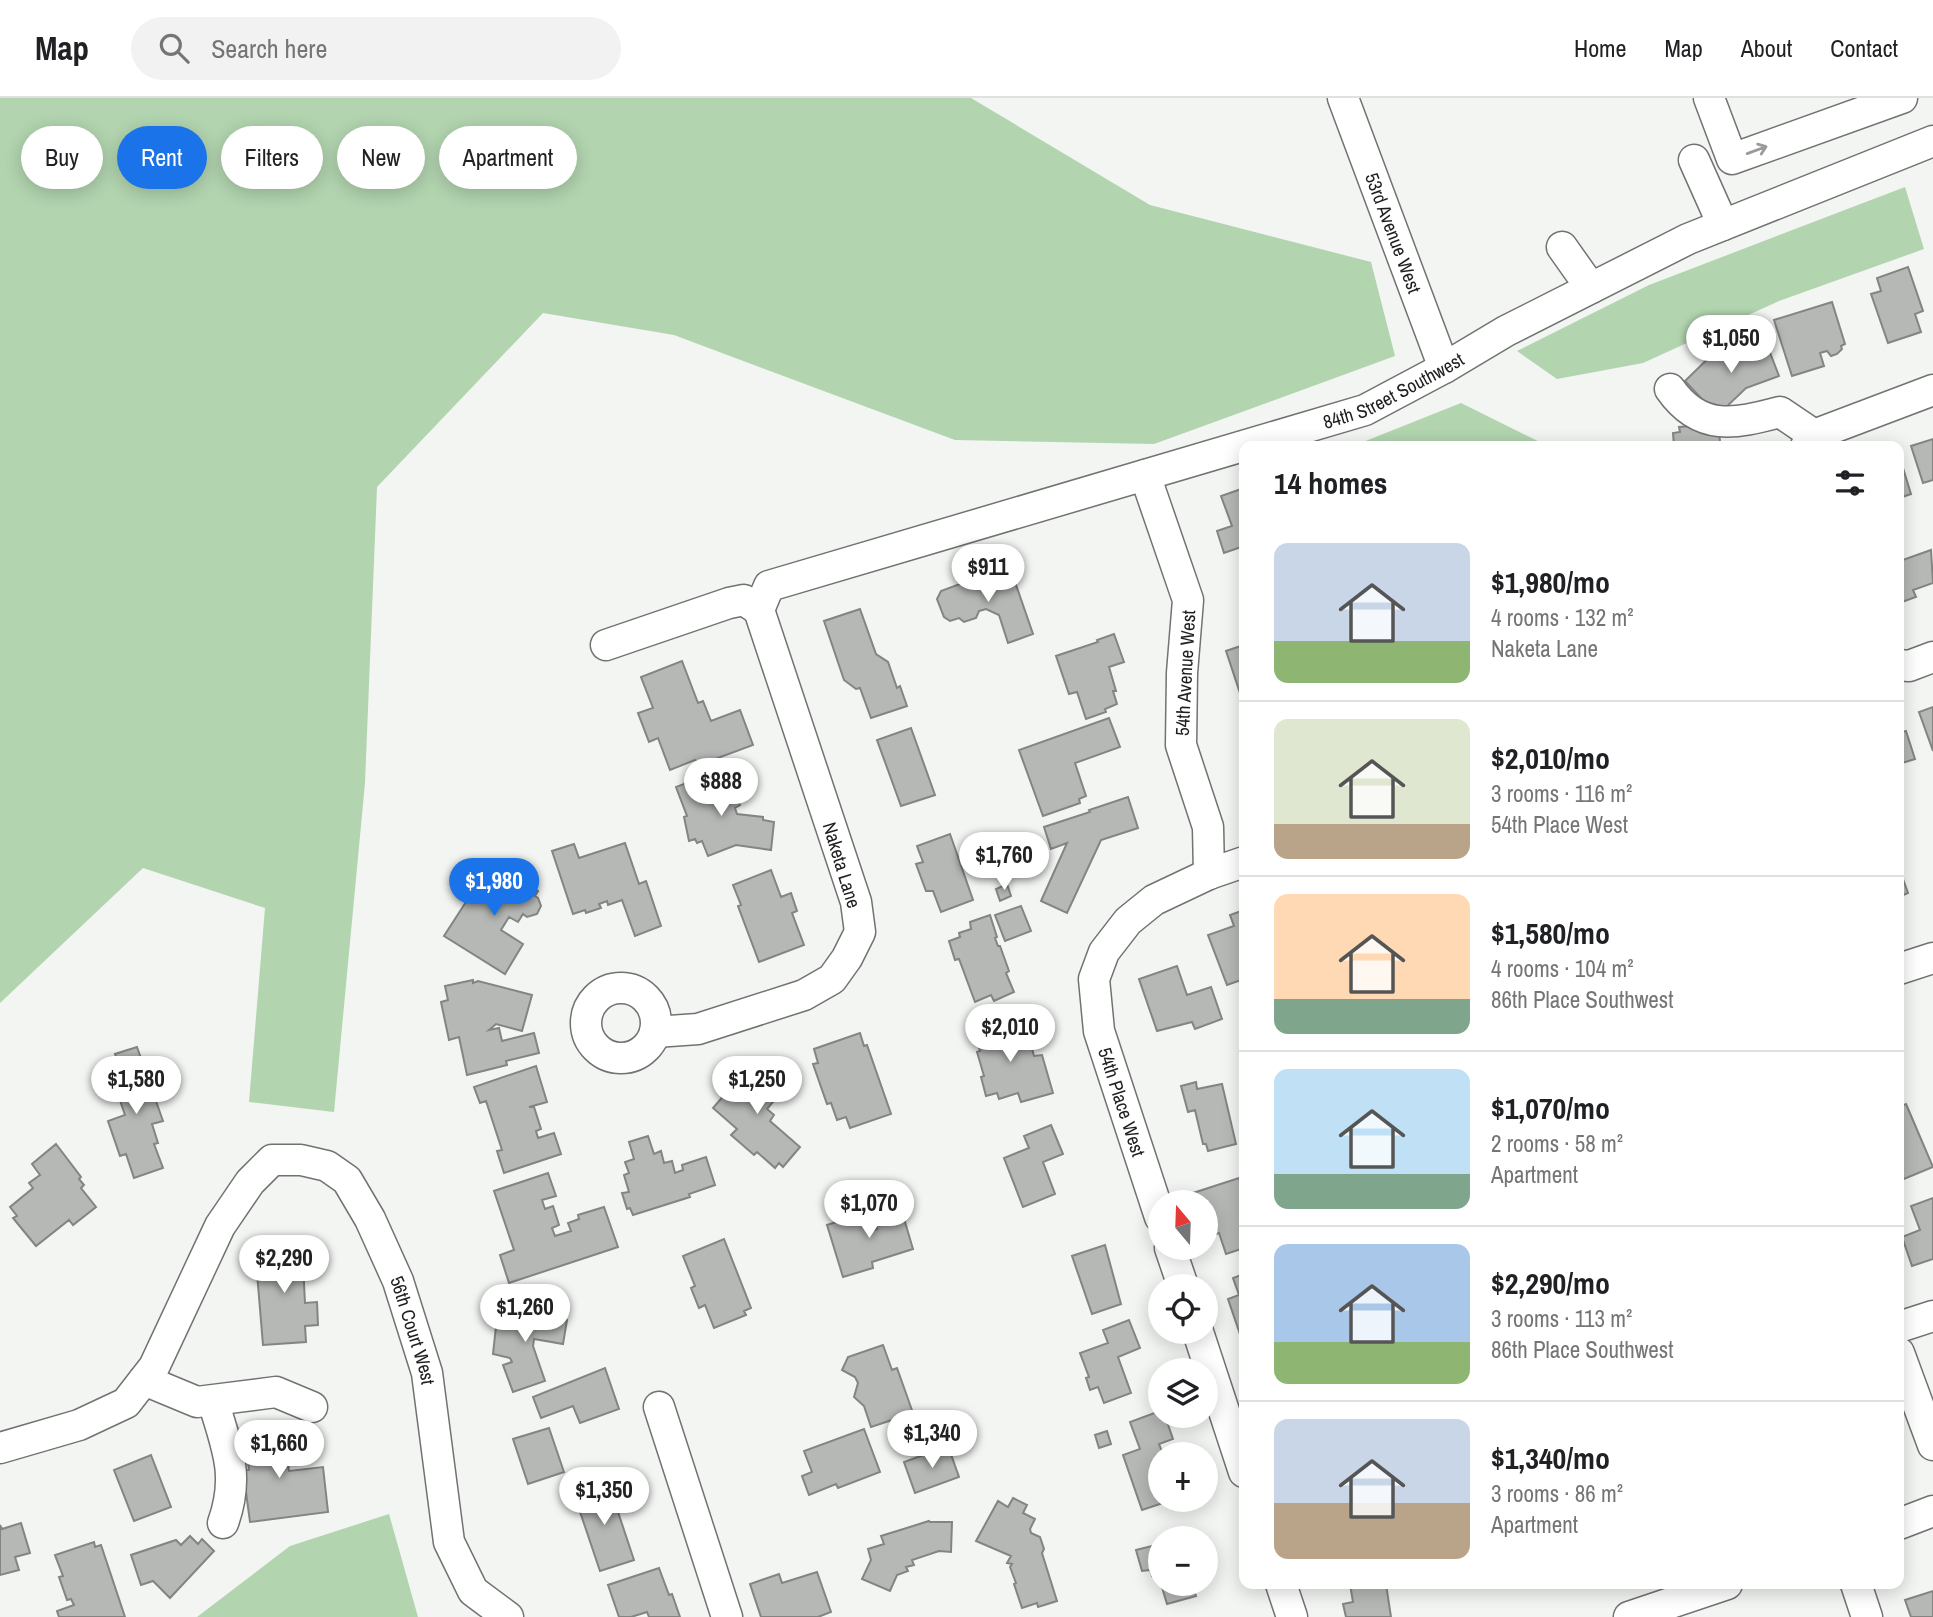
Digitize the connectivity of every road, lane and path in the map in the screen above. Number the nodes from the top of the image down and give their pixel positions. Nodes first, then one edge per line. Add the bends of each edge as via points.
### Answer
1 (1343, 98) edge
2 (1709, 98) edge
3 (1902, 98) edge
4 (1931, 149) edge
5 (1694, 160) dead end
6 (1723, 225) junction
7 (1562, 247) dead end
8 (1591, 288) junction
9 (1444, 368) junction
10 (1670, 389) dead end
11 (1933, 390) edge
12 (1260, 441) edge
13 (1810, 441) edge
14 (1239, 447) edge
15 (1145, 475) junction
16 (759, 610) junction
17 (606, 645) dead end
18 (1933, 657) edge
19 (1904, 666) edge
20 (1239, 864) edge
21 (1209, 874) junction
22 (1933, 958) edge
23 (1904, 967) edge
24 (655, 1032) dead end
25 (1151, 1190) edge
26 (1933, 1316) edge
27 (1904, 1325) edge
28 (1202, 1344) edge
29 (1904, 1367) edge
30 (144, 1380) junction
31 (213, 1401) junction
32 (312, 1407) dead end
33 (659, 1407) dead end
34 (1933, 1445) edge
35 (0, 1448) edge
36 (1239, 1457) edge
37 (1933, 1511) edge
38 (1904, 1522) edge
39 (223, 1523) dead end
40 (1283, 1589) edge
41 (1712, 1589) edge
42 (1858, 1589) edge
43 (508, 1617) edge
44 (727, 1617) edge
45 (1292, 1617) edge
46 (1629, 1617) edge
47 (1867, 1617) edge

1 - 9 street, 53rd Avenue West
2 -> 3 street via 1732,159
4 - 6 street, 84th Street Southwest
5 - 6 street
6 - 8 street, 84th Street Southwest
7 - 8 street
8 - 9 street, 84th Street Southwest
9 - 12 street, 84th Street Southwest via 1364,410
10 - 13 street via 1681,405 1699,417 1725,423 1780,412
11 - 13 street
14 - 15 street, 84th Street Southwest
15 - 16 street, 84th Street Southwest via 769,586
15 - 21 street, 54th Avenue West via 1188,600 1181,745 1208,827
16 - 17 street via 744,600 729,603
16 - 24 street, Naketa Lane via 856,902 860,932 832,979 804,995 698,1029
18 - 19 street
20 - 21 street, 54th Place West
21 - 25 street, 54th Place West via 1154,900 1128,921 1104,952 1094,979 1099,1031
22 - 23 street
26 - 27 street
28 - 36 street
29 - 34 street
30 - 31 street via 197,1402
30 - 35 street via 126,1403 79,1425
30 - 43 street, 56th Court West via 220,1226 250,1182 272,1160 327,1166 347,1180 398,1281 427,1373 449,1542 473,1591
31 - 32 street via 276,1392
31 - 39 street via 232,1478
33 - 44 street
37 - 38 street
40 - 45 street
41 - 46 street
42 - 47 street

